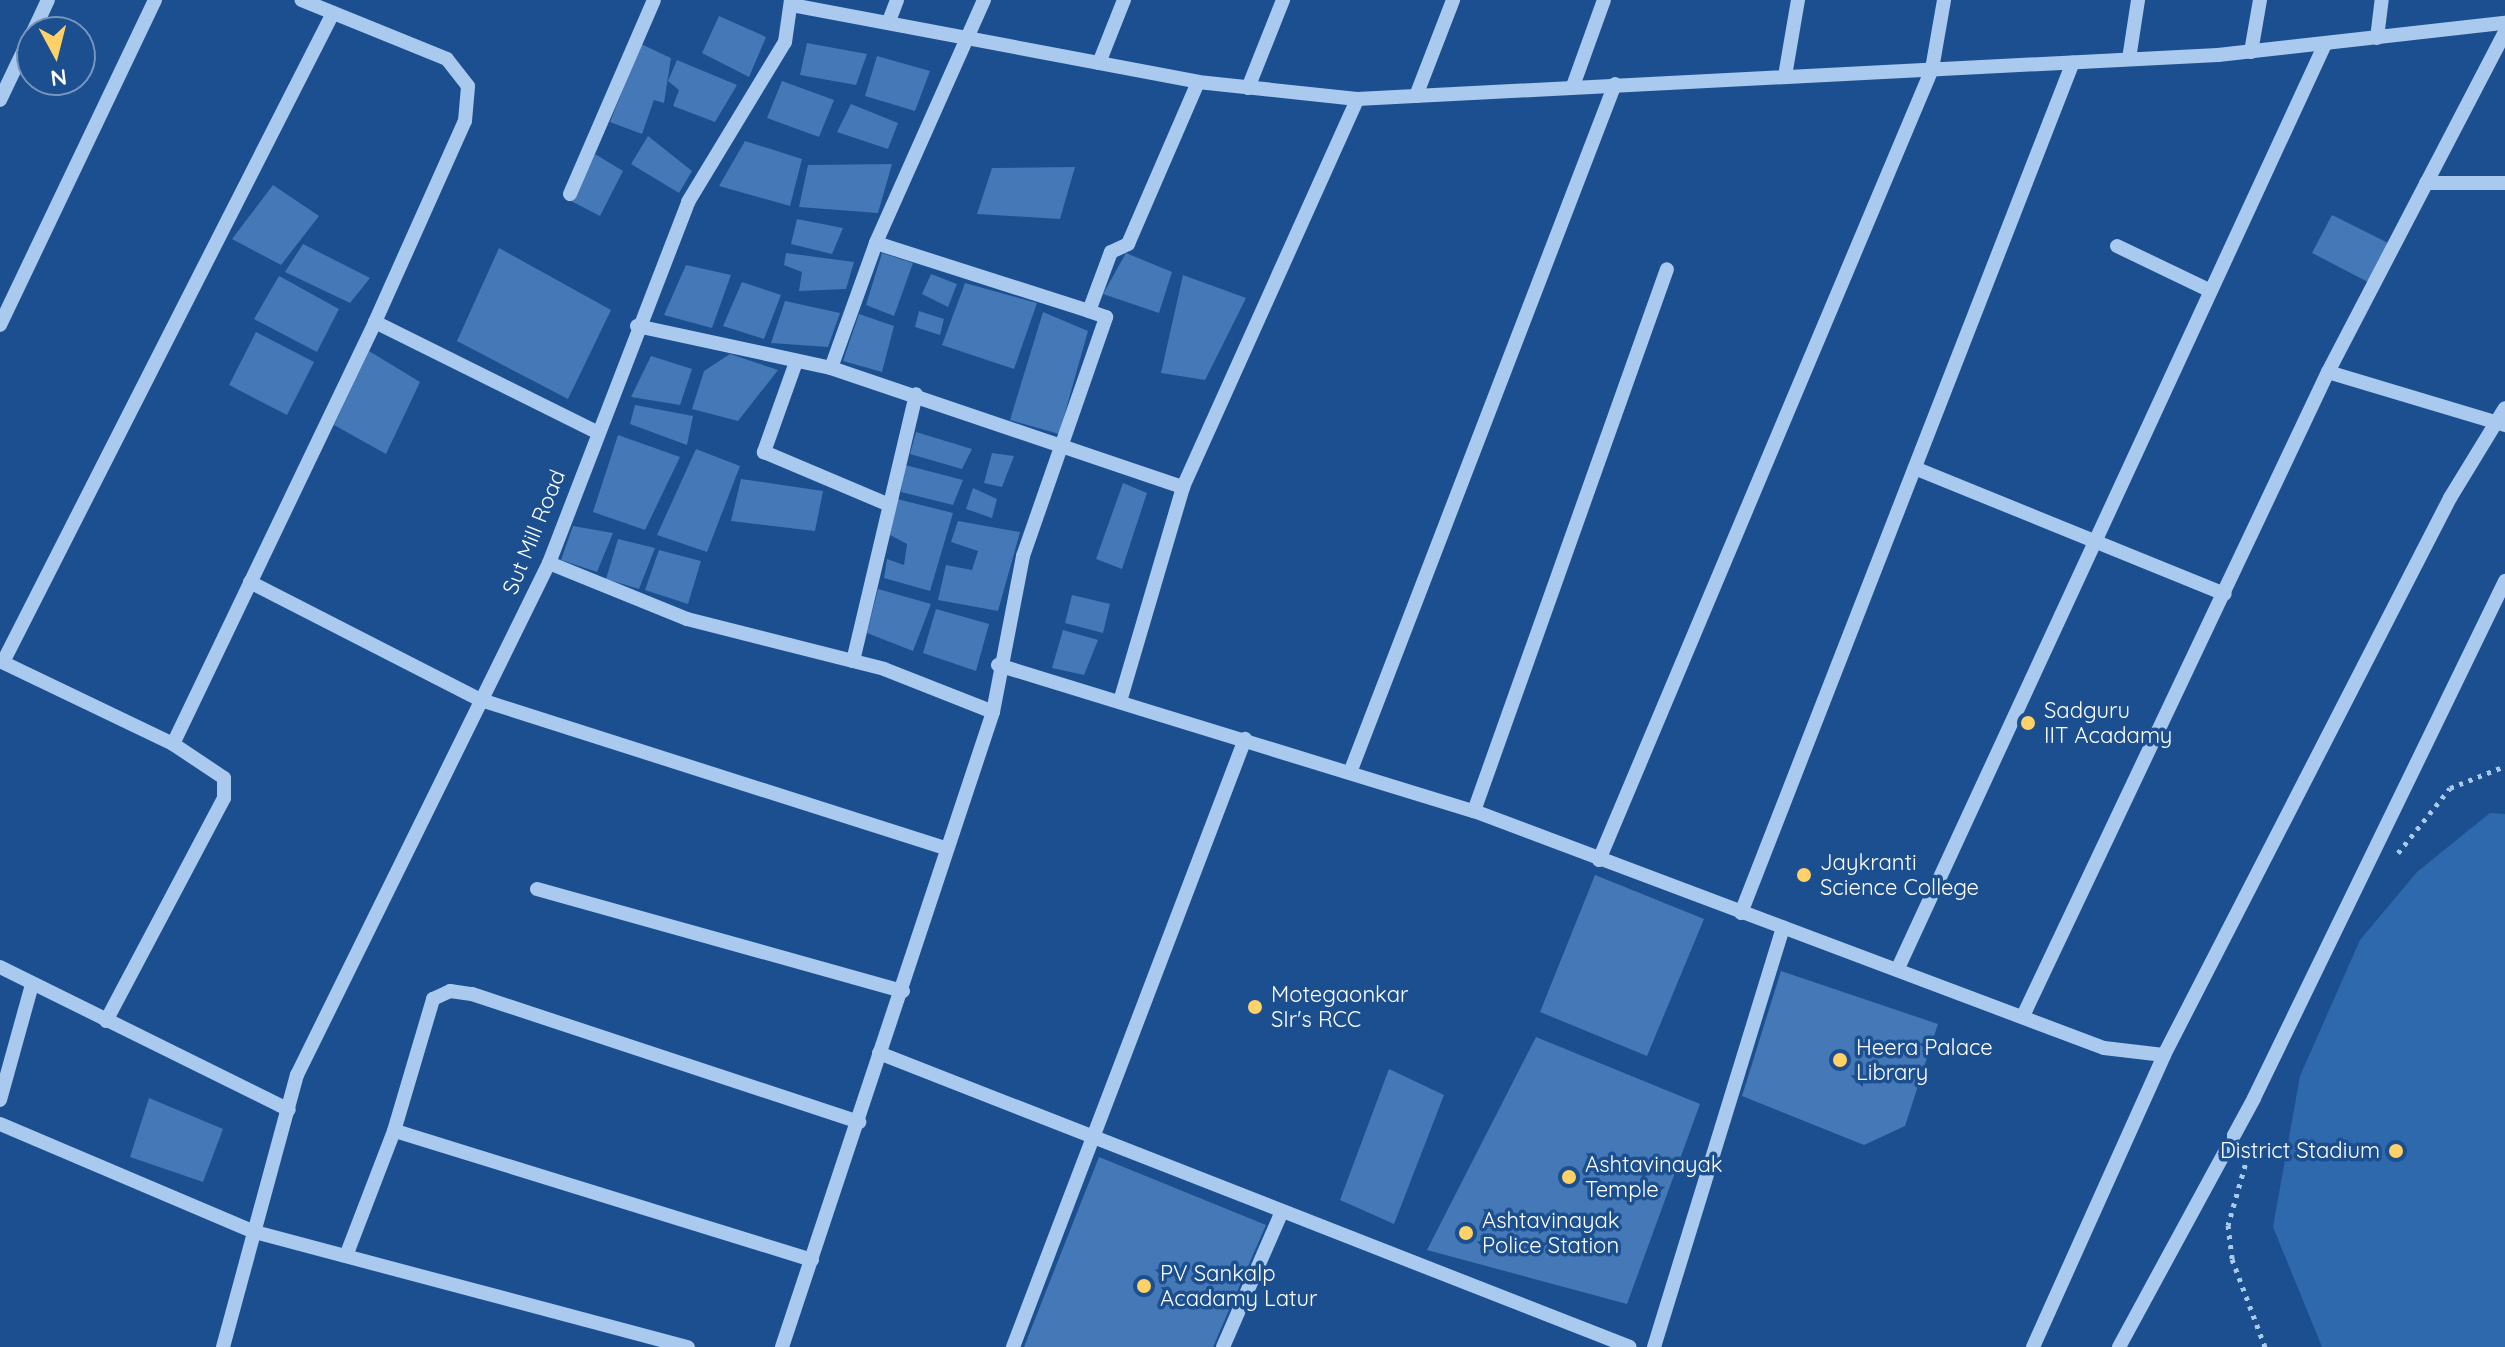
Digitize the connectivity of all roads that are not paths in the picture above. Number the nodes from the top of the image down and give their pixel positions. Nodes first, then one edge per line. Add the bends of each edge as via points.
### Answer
1 (155, 0) edge
2 (302, 0) edge
3 (654, 0) edge
4 (897, 0) edge
5 (984, 0) edge
6 (1124, 0) edge
7 (1283, 0) edge
8 (1453, 0) edge
9 (1604, 0) edge
10 (1798, 0) edge
11 (1944, 0) edge
12 (2138, 0) edge
13 (2260, 0) edge
14 (2382, 0) edge
15 (792, 3) edge
16 (333, 13) junction
17 (889, 21) junction
18 (2505, 23) edge
19 (2505, 32) edge
20 (973, 34) junction
21 (2377, 38) junction
22 (2325, 44) junction
23 (2251, 52) junction
24 (2129, 59) junction
25 (2073, 62) junction
26 (1099, 63) junction
27 (16, 66) edge
28 (1932, 69) junction
29 (1785, 76) junction
30 (1198, 82) junction
31 (1615, 84) junction
32 (1573, 86) junction
33 (1248, 88) junction
34 (1416, 96) junction
35 (1357, 99) junction
36 (0, 100) edge
37 (2426, 183) junction
38 (2505, 183) edge
39 (570, 194) dead end
40 (876, 243) junction
41 (2117, 246) dead end
42 (1667, 269) dead end
43 (2209, 290) junction
44 (1089, 311) junction
45 (375, 322) junction
46 (0, 325) edge
47 (637, 326) junction
48 (796, 362) junction
49 (831, 368) junction
50 (2328, 372) junction
51 (916, 394) junction
52 (2505, 408) edge
53 (2500, 424) edge
54 (597, 432) junction
55 (1065, 447) junction
56 (1917, 469) junction
57 (1183, 487) junction
58 (887, 504) junction
59 (2094, 541) junction
60 (549, 563) junction
61 (2505, 581) edge
62 (250, 582) junction
63 (2225, 594) junction
64 (853, 661) junction
65 (1, 662) edge
66 (998, 665) junction
67 (1121, 698) junction
68 (481, 700) junction
69 (993, 712) junction
70 (1245, 739) junction
71 (173, 744) junction
72 (1351, 770) junction
73 (1474, 811) junction
74 (943, 847) junction
75 (1599, 860) junction
76 (537, 889) dead end
77 (1741, 913) junction
78 (1783, 927) junction
79 (1899, 966) junction
80 (0, 967) edge
81 (32, 985) junction
82 (903, 991) junction
83 (2023, 1016) junction
84 (106, 1021) junction
85 (879, 1053) junction
86 (2164, 1055) junction
87 (0, 1100) edge
88 (289, 1110) junction
89 (859, 1122) junction
90 (0, 1124) edge
91 (394, 1131) junction
92 (1094, 1142) junction
93 (1280, 1216) junction
94 (255, 1232) junction
95 (346, 1256) junction
96 (812, 1260) junction
97 (223, 1347) edge
98 (688, 1347) edge
99 (782, 1347) edge
100 (1013, 1347) edge
101 (1223, 1347) edge
102 (1630, 1347) edge
103 (1654, 1347) edge
104 (2033, 1347) edge
105 (2119, 1347) edge

1 - 46 street
2 - 16 street
3 - 39 street
4 - 17 street
5 - 20 street
6 - 26 street
7 - 33 street
8 - 34 street
9 - 32 street
10 - 29 street
11 - 28 street
12 - 24 street
13 - 23 street
14 - 21 street
15 - 17 street
15 - 47 street, Sut Mill Road via 785,42 688,202
16 - 45 street via 447,59 468,86 465,121
16 - 65 street
17 - 20 street
18 - 21 street
19 - 37 street
20 - 26 street
20 - 40 street
21 - 22 street
22 - 23 street
22 - 43 street
23 - 24 street
24 - 25 street
25 - 28 street
25 - 56 street
26 - 30 street
27 - 36 street
28 - 29 street
28 - 75 street
29 - 31 street
30 - 33 street
30 - 44 street via 1128,244 1111,252
31 - 32 street
31 - 72 street
32 - 34 street
33 - 35 street
34 - 35 street
35 - 57 street
37 - 38 street
37 - 50 street
40 - 44 street
40 - 49 street
41 - 43 street
42 - 73 street
43 - 59 street
44 - 55 street via 1106,317
45 - 54 street
45 - 62 street
47 - 48 street
47 - 54 street, Sut Mill Road
48 - 49 street
48 - 58 street via 764,452
49 - 51 street
50 - 53 street
50 - 63 street
51 - 55 street
51 - 58 street
52 - 53 street
53 - 86 street via 2450,498
54 - 60 street, Sut Mill Road
55 - 57 street
55 - 66 street via 1023,556
56 - 59 street
56 - 77 street
57 - 67 street
58 - 64 street
59 - 63 street
59 - 79 street
60 - 64 street via 687,619
60 - 68 street, Sut Mill Road
61 - 105 street via 2254,1098
62 - 68 street
62 - 71 street
63 - 83 street
64 - 69 street
65 - 71 street
66 - 67 street
66 - 69 street
67 - 70 street
68 - 74 street
68 - 88 street, Sut Mill Road via 297,1075
69 - 74 street
70 - 72 street
70 - 92 street
71 - 84 street via 224,778 224,798
72 - 73 street
73 - 75 street
74 - 82 street
75 - 77 street
76 - 82 street
77 - 78 street
78 - 79 street
78 - 103 street
79 - 83 street
80 - 81 street
81 - 84 street
81 - 87 street
82 - 85 street
83 - 86 street via 2104,1048
84 - 88 street
85 - 89 street
85 - 92 street
86 - 104 street
88 - 94 street, Sut Mill Road
89 - 91 street via 617,1037 450,991 433,999
89 - 96 street
90 - 94 street
91 - 95 street
91 - 96 street
92 - 93 street
92 - 100 street
93 - 101 street
93 - 102 street
94 - 95 street
94 - 97 street, Sut Mill Road
95 - 98 street
96 - 99 street

